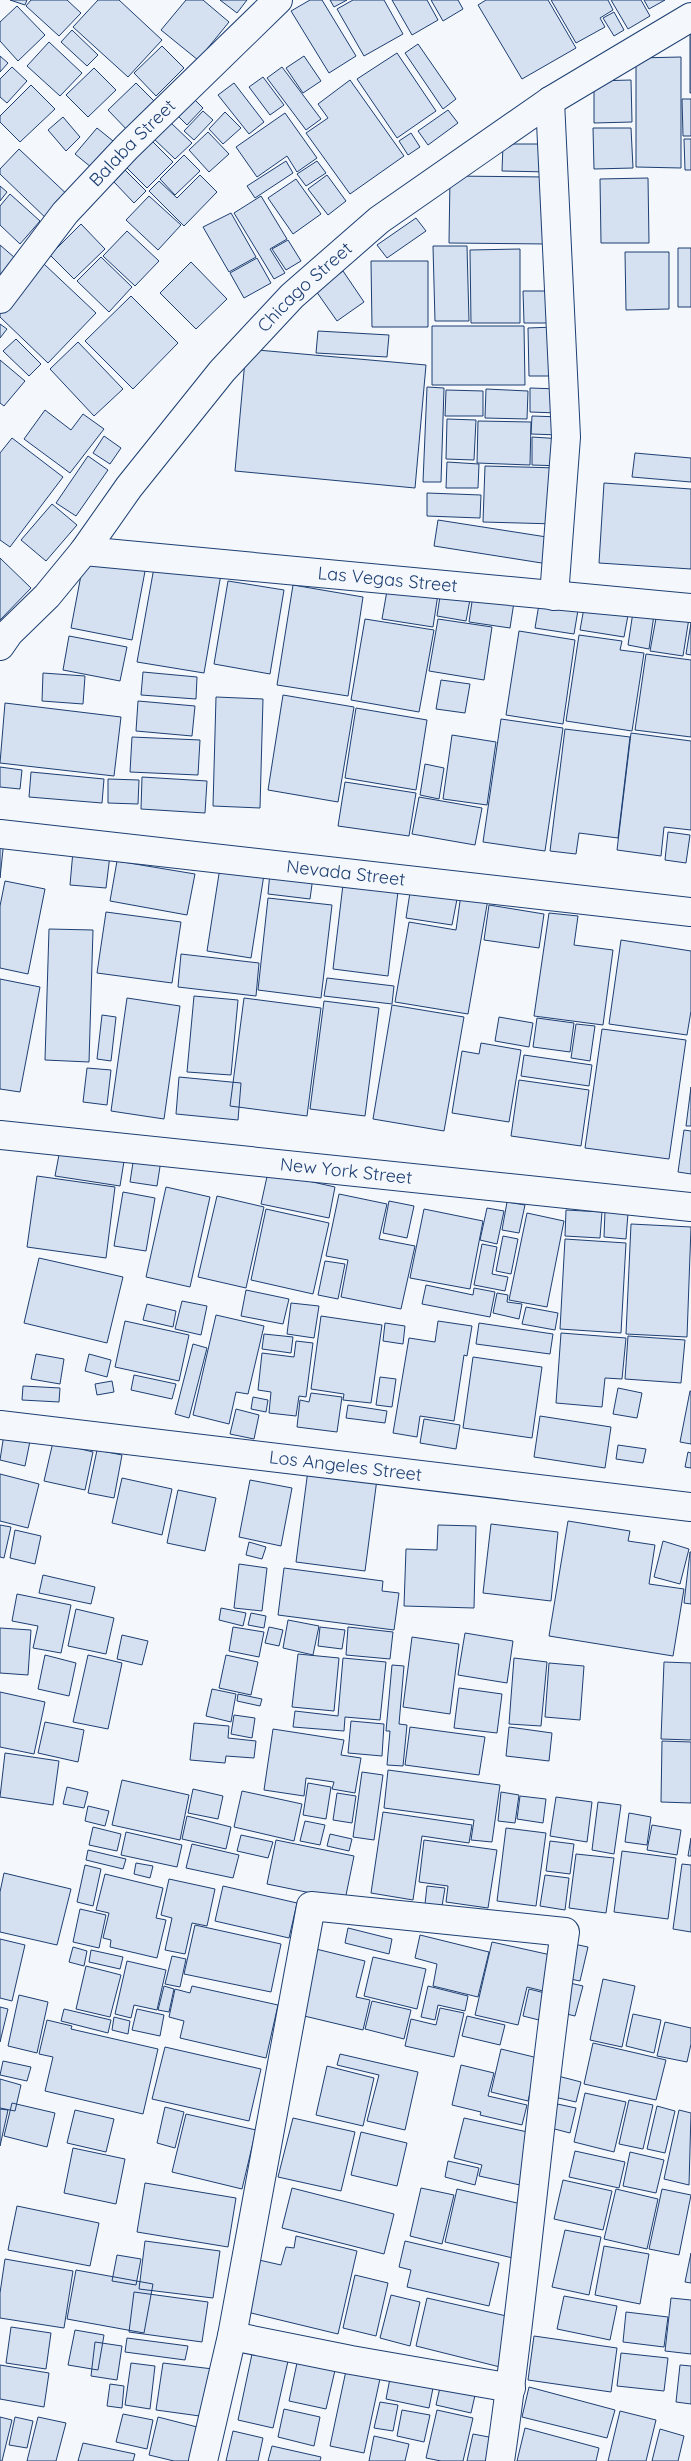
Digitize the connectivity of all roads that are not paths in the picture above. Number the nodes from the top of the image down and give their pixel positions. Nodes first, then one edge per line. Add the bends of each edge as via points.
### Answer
1 (278, 0) edge
2 (691, 17) edge
3 (550, 100) junction
4 (0, 299) edge
5 (84, 552) junction
6 (554, 596) junction
7 (691, 608) edge
8 (0, 646) edge
9 (0, 834) edge
10 (691, 912) edge
11 (1, 1139) edge
12 (691, 1207) edge
13 (0, 1425) edge
14 (691, 1507) edge
15 (232, 2336) junction
16 (511, 2388) junction
17 (202, 2461) edge
18 (500, 2461) edge

1 - 4 street, Balaba Street via 126,147 65,213
2 - 3 street, Chicago Street
3 - 5 street, Chicago Street via 379,220 292,296 222,371 129,487
3 - 6 street via 566,437
5 - 6 street, Las Vegas Street
5 - 8 street, Chicago Street
6 - 7 street, Las Vegas Street
9 - 10 street, Nevada Street
11 - 12 street, New York Street
13 - 14 street, Los Angeles Street
15 - 16 street
15 - 16 street via 311,1906 565,1932
15 - 17 street
16 - 18 street

